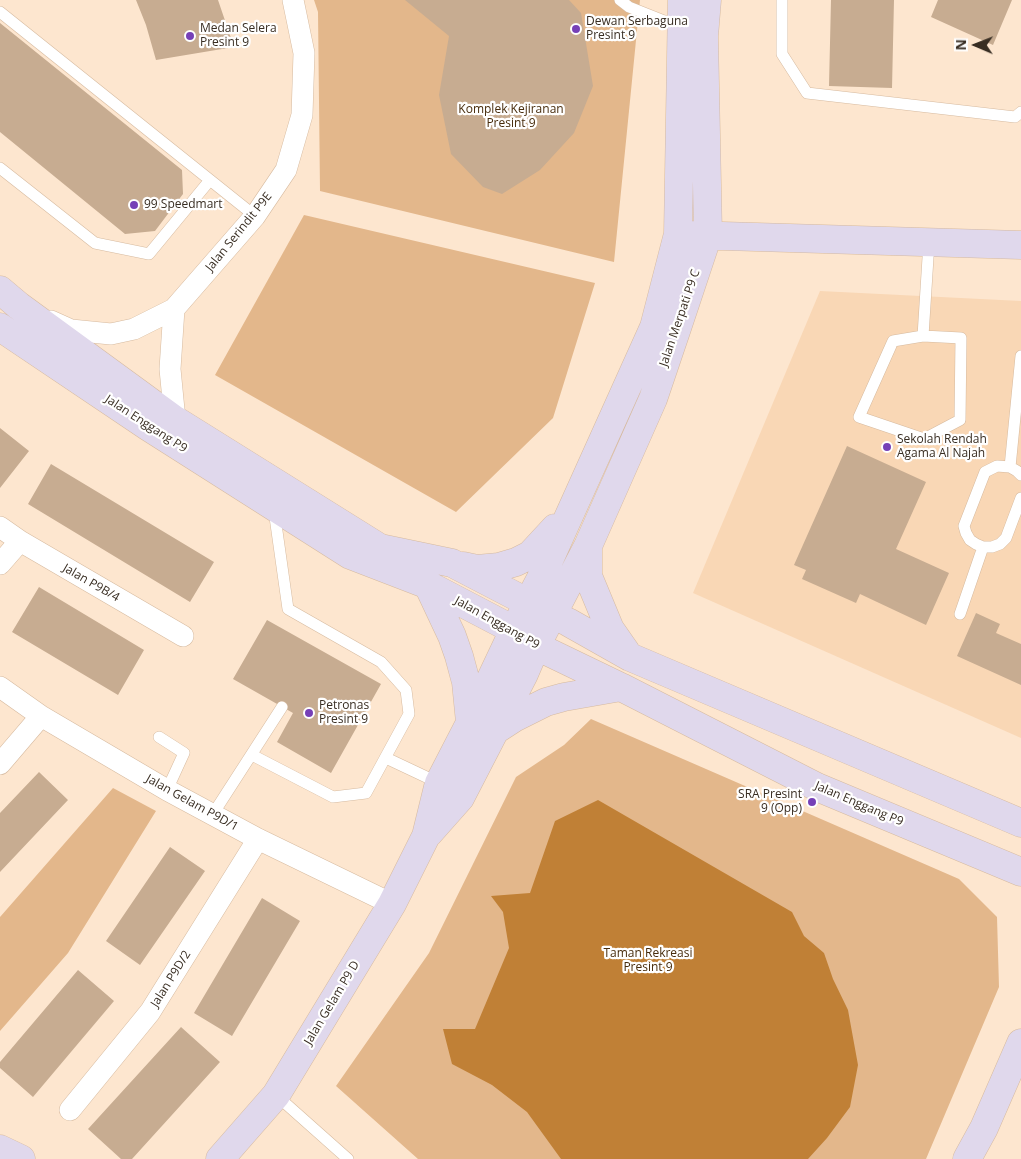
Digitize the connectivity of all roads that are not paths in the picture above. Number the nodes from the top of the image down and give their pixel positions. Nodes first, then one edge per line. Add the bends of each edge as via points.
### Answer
1 (293, 0) edge
2 (620, 0) edge
3 (682, 0) edge
4 (707, 0) edge
5 (782, 0) edge
6 (0, 12) edge
7 (693, 32) junction
8 (1021, 112) edge
9 (0, 168) edge
10 (210, 180) junction
11 (255, 216) junction
12 (678, 234) junction
13 (708, 236) junction
14 (929, 242) junction
15 (1014, 242) edge
16 (9, 298) edge
17 (174, 310) junction
18 (0, 326) edge
19 (924, 336) junction
20 (1021, 356) edge
21 (175, 420) junction
22 (1010, 467) junction
23 (1021, 475) edge
24 (1021, 498) edge
25 (273, 505) junction
26 (573, 508) junction
27 (0, 527) edge
28 (20, 542) junction
29 (588, 546) junction
30 (983, 547) junction
31 (452, 563) junction
32 (0, 564) edge
33 (428, 586) junction
34 (527, 602) junction
35 (552, 614) junction
36 (960, 614) dead end
37 (514, 630) junction
38 (183, 636) dead end
39 (536, 646) junction
40 (630, 657) junction
41 (0, 687) edge
42 (621, 687) junction
43 (282, 707) dead end
44 (41, 716) junction
45 (482, 727) junction
46 (159, 737) dead end
47 (252, 755) junction
48 (386, 758) junction
49 (0, 764) edge
50 (439, 783) junction
51 (167, 790) junction
52 (212, 814) junction
53 (1021, 823) edge
54 (426, 836) junction
55 (258, 839) junction
56 (1010, 867) edge
57 (1021, 885) edge
58 (392, 904) junction
59 (1021, 1043) edge
60 (276, 1095) junction
61 (70, 1110) dead end
62 (0, 1148) edge
63 (21, 1159) edge
64 (220, 1159) edge
65 (348, 1159) edge
66 (967, 1159) edge

1 - 11 street, Jalan Serindit P9E via 304,53 302,115 286,170
2 - 7 lane via 629,7
3 - 7 main road, Jalan Merpati P9 C
4 - 7 main road, Jalan Merpati P9 C
5 - 8 lane via 782,54 807,93 1015,117
6 - 10 lane
7 - 12 main road, Jalan Merpati P9 C
7 - 13 main road, Jalan Merpati P9 C
9 - 10 lane via 95,243 150,254
10 - 11 lane
11 - 17 street, Jalan Serindit P9E
12 - 13 main road
12 - 26 main road, Jalan Merpati P9 C via 654,327
13 - 14 main road
13 - 29 main road, Jalan Merpati P9 C via 653,399
14 - 15 main road
14 - 19 lane
16 - 17 street, Jalan Serindit P9E via 71,330 111,334 134,329
16 - 21 main road, Jalan Enggang P9
17 - 21 street via 170,369
18 - 25 main road, Jalan Enggang P9 via 147,426
19 - 19 lane via 961,338 960,420 924,439 859,417 893,341
20 - 22 lane
21 - 31 main road, Jalan Enggang P9 via 380,548
22 - 23 lane
22 - 30 lane via 997,466 986,472 964,526 970,540
24 - 30 lane via 1006,538 1000,544
25 - 33 main road, Jalan Enggang P9 via 350,555
25 - 48 lane via 288,609 381,662 406,690 409,714
26 - 31 main road via 530,555 516,562 476,569
26 - 34 main road, Jalan Merpati P9 C
27 - 28 street, Jalan P9B/4
28 - 32 street
28 - 38 street, Jalan P9B/4
29 - 35 main road, Jalan Merpati P9 C
29 - 40 main road via 588,576 610,629
30 - 36 lane
31 - 34 main road, Jalan Enggang P9
33 - 37 main road, Jalan Enggang P9
33 - 45 main road via 452,636
34 - 35 main road, Jalan Enggang P9
34 - 37 main road
35 - 39 main road, Jalan Gelam P9 D
35 - 40 main road, Jalan Enggang P9
37 - 39 main road, Jalan Enggang P9
37 - 45 main road, Jalan Gelam P9 D
39 - 42 main road, Jalan Enggang P9
39 - 45 main road, Jalan Gelam P9 D via 524,674
40 - 53 main road, Jalan Enggang P9
41 - 44 street, Jalan Gelam P9D/1
42 - 45 main road via 546,702 514,718
42 - 56 main road, Jalan Enggang P9 via 817,787
43 - 47 lane
44 - 49 street
44 - 51 street, Jalan Gelam P9D/1
45 - 50 main road, Jalan Gelam P9 D
45 - 54 main road, Jalan Gelam P9 D via 460,798
46 - 51 lane via 184,753
47 - 48 lane via 333,797 366,793
47 - 52 lane
48 - 50 lane
50 - 54 main road, Jalan Gelam P9 D
51 - 52 street, Jalan Gelam P9D/1
52 - 55 street, Jalan Gelam P9D/1
54 - 58 main road, Jalan Gelam P9 D
55 - 58 street, Jalan Gelam P9D/1
55 - 61 street, Jalan P9D/2 via 150,1012
56 - 57 main road
58 - 60 main road, Jalan Gelam P9 D
59 - 66 main road
60 - 64 main road, Jalan Gelam P9 D
60 - 65 lane
62 - 63 main road

